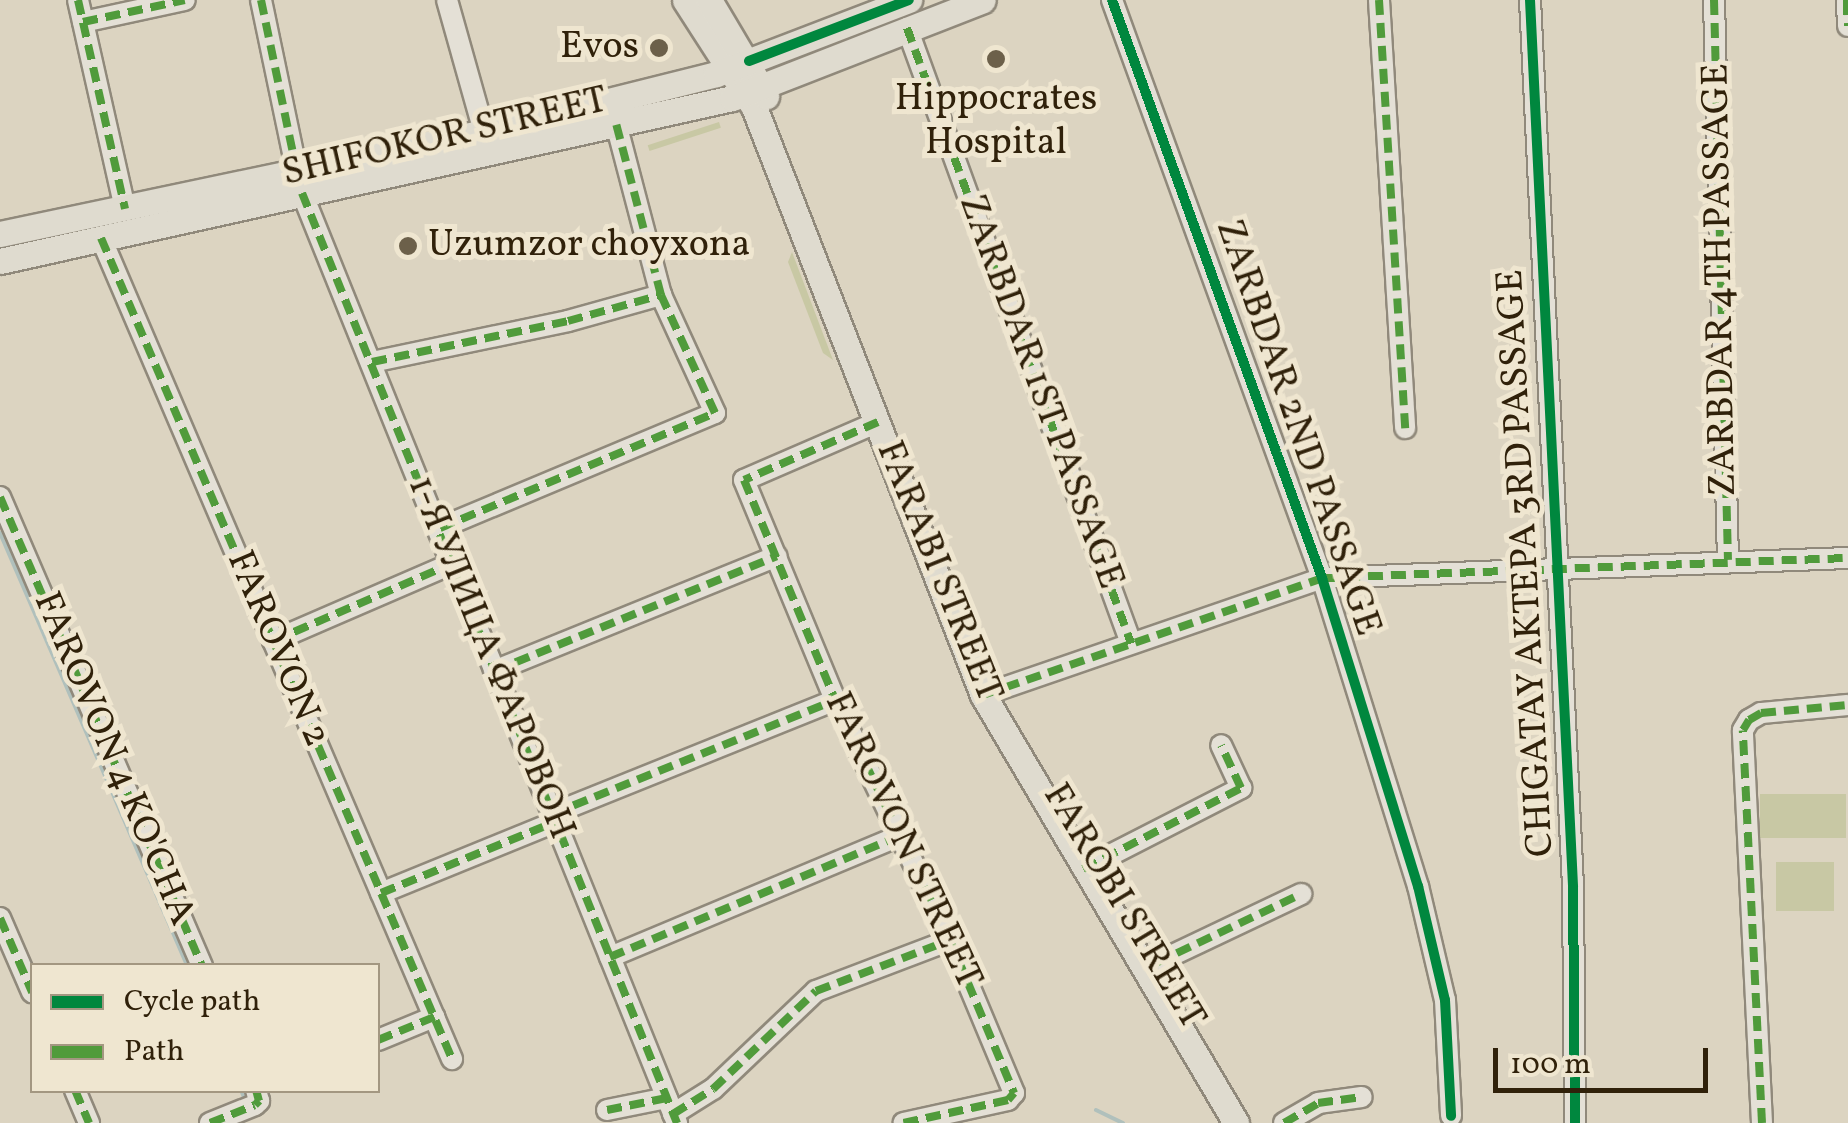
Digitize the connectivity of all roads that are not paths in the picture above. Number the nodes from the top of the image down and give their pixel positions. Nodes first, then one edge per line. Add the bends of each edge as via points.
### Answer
1 (78, 0) edge
2 (185, 0) edge
3 (260, 0) edge
4 (447, 0) edge
5 (685, 0) edge
6 (709, 0) edge
7 (909, 0) edge
8 (983, 0) edge
9 (1112, 0) edge
10 (1378, 0) edge
11 (1530, 0) edge
12 (1714, 0) edge
13 (1848, 0) edge
14 (856, 19) junction
15 (83, 22) junction
16 (1848, 26) edge
17 (907, 28) junction
18 (865, 44) junction
19 (741, 64) junction
20 (754, 89) junction
21 (616, 124) junction
22 (484, 132) junction
23 (300, 183) junction
24 (125, 209) junction
25 (0, 234) edge
26 (101, 238) junction
27 (0, 261) edge
28 (661, 295) junction
29 (372, 362) junction
30 (878, 422) junction
31 (1404, 428) dead end
32 (0, 498) edge
33 (440, 528) junction
34 (777, 556) junction
35 (1848, 558) edge
36 (1728, 560) junction
37 (451, 564) junction
38 (1555, 570) junction
39 (1322, 578) junction
40 (274, 642) junction
41 (1131, 643) junction
42 (494, 670) junction
43 (989, 692) junction
44 (835, 700) junction
45 (1848, 704) edge
46 (1221, 745) dead end
47 (554, 818) junction
48 (897, 837) junction
49 (1089, 865) junction
50 (381, 894) junction
51 (1301, 894) dead end
52 (0, 918) edge
53 (950, 940) junction
54 (610, 957) junction
55 (1156, 962) junction
56 (201, 963) edge
57 (30, 987) edge
58 (434, 1017) junction
59 (380, 1039) edge
60 (452, 1059) dead end
61 (76, 1093) edge
62 (258, 1096) edge
63 (1362, 1097) dead end
64 (607, 1110) dead end
65 (672, 1112) edge
66 (1452, 1116) dead end
67 (89, 1123) edge
68 (210, 1123) edge
69 (903, 1123) edge
70 (1236, 1123) edge
71 (1252, 1123) edge
72 (1284, 1123) edge
73 (1575, 1123) edge
74 (1762, 1123) edge

1 - 15 street
2 - 15 street
3 - 23 street, 1-Я УЛИЦА ФАРОВОН
4 - 22 street
5 - 19 main road, FARABI STREET
6 - 19 main road, FARABI STREET
7 - 14 main road, SHIFOKOR STREET
8 - 17 main road, SHIFOKOR STREET
9 - 39 street, ZARBDAR 2ND PASSAGE
10 - 31 street
11 - 38 street, CHIGATAY AKTEPA 3RD PASSAGE
12 - 36 street, ZARBDAR 4TH PASSAGE
13 - 16 street
14 - 18 main road
14 - 19 main road, SHIFOKOR STREET
15 - 24 street
17 - 18 main road, SHIFOKOR STREET
17 - 41 street, ZARBDAR 1ST PASSAGE
18 - 20 main road, SHIFOKOR STREET
19 - 20 main road, FARABI STREET
19 - 22 main road, SHIFOKOR STREET
20 - 21 main road, SHIFOKOR STREET
20 - 30 main road, FARABI STREET
20 - 43 main road, FARABI STREET
21 - 23 main road, SHIFOKOR STREET
21 - 28 street
22 - 23 main road, SHIFOKOR STREET
23 - 24 main road, SHIFOKOR STREET
23 - 26 main road, SHIFOKOR STREET
23 - 29 street, 1-Я УЛИЦА ФАРОВОН
24 - 25 main road, SHIFOKOR STREET
26 - 27 main road, SHIFOKOR STREET
26 - 40 street, FAROVON 2
28 - 29 street
28 - 33 street via 715,413
29 - 33 street, 1-Я УЛИЦА ФАРОВОН
30 - 34 street, FAROVON STREET via 744,480
30 - 43 main road, FARABI STREET
32 - 56 street, FAROVON 4 KO'CHA
33 - 37 street, 1-Я УЛИЦА ФАРОВОН
34 - 42 street
34 - 44 street, FAROVON STREET
35 - 36 street
36 - 38 street
37 - 40 street
37 - 42 street, 1-Я УЛИЦА ФАРОВОН
38 - 39 street
38 - 73 street, CHIGATAY AKTEPA 3RD PASSAGE via 1574,887
39 - 41 street
39 - 66 street, ZARBDAR 2ND PASSAGE via 1441,978
40 - 50 street, FAROVON 2
41 - 43 street
42 - 47 street, 1-Я УЛИЦА ФАРОВОН
43 - 49 main road, FAROBI STREET
44 - 47 street
44 - 48 street, FAROVON STREET
45 - 74 street via 1761,713 1743,730
46 - 49 street via 1242,788
47 - 50 street
47 - 54 street, 1-Я УЛИЦА ФАРОВОН
48 - 53 street, FAROVON STREET
48 - 54 street
49 - 55 main road, FAROBI STREET
49 - 70 main road
50 - 58 street, FAROVON 2
51 - 55 street
52 - 57 street
53 - 65 street via 816,991 713,1088
53 - 69 street, FAROVON STREET via 1014,1098
54 - 65 street, 1-Я УЛИЦА ФАРОВОН
55 - 71 main road, FAROBI STREET
58 - 59 street
58 - 60 street, FAROVON 2
61 - 67 street
62 - 68 street
63 - 72 street via 1318,1103
64 - 65 street

